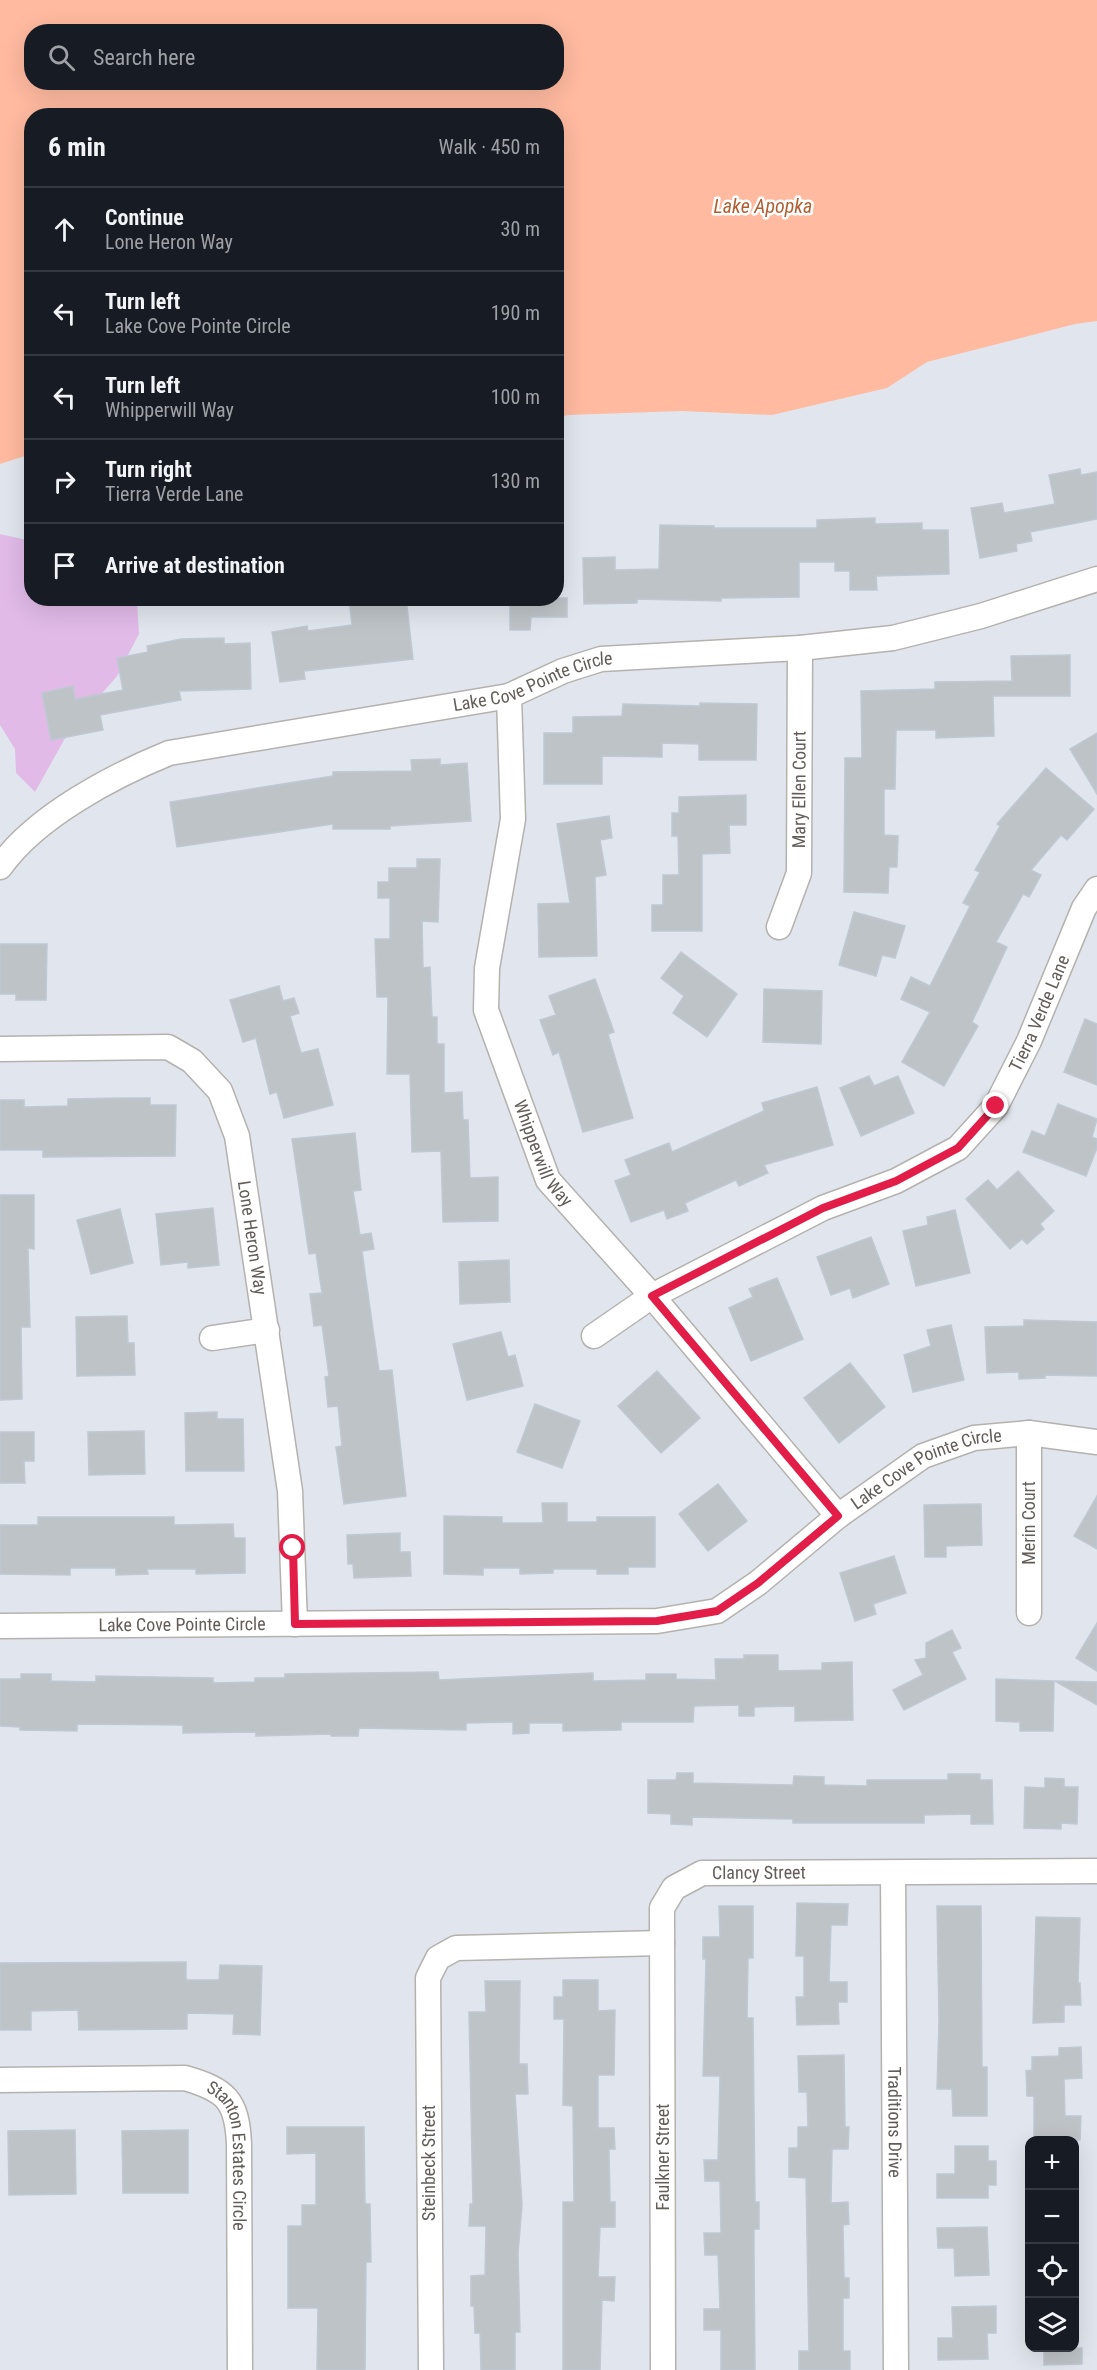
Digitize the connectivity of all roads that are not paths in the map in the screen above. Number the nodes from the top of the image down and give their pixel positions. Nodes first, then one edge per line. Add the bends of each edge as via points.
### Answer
1 (1097, 579) edge
2 (800, 648) junction
3 (509, 696) junction
4 (0, 867) edge
5 (1097, 890) edge
6 (779, 927) dead end
7 (0, 1048) edge
8 (652, 1296) junction
9 (267, 1330) junction
10 (594, 1336) dead end
11 (213, 1338) dead end
12 (1029, 1433) junction
13 (1097, 1442) edge
14 (838, 1516) junction
15 (1029, 1613) dead end
16 (295, 1624) junction
17 (0, 1626) edge
18 (1097, 1871) edge
19 (893, 1873) junction
20 (662, 1943) junction
21 (0, 2080) edge
22 (240, 2370) edge
23 (431, 2370) edge
24 (663, 2370) edge
25 (896, 2370) edge

1 - 2 street, Lake Cove Pointe Circle via 981,616 893,638
2 - 3 street, Lake Cove Pointe Circle via 601,659
2 - 6 street, Mary Ellen Court via 799,873
3 - 4 street, Lake Cove Pointe Circle via 170,753 119,773 64,808 11,851
3 - 8 street, Whipperwill Way via 513,819 487,968 486,1010 548,1180
5 - 8 street, Tierra Verde Lane via 1084,908 1029,1041 996,1106 958,1148 896,1181 823,1208
7 - 9 street, Lone Heron Way via 168,1047 192,1061 220,1091 237,1136
8 - 10 street, Tierra Verde Lane
8 - 14 street, Whipperwill Way
9 - 11 street
9 - 16 street, Lone Heron Way via 290,1491
12 - 13 street, Lake Cove Pointe Circle
12 - 14 street, Lake Cove Pointe Circle via 974,1438 923,1456
12 - 15 street, Merin Court
14 - 16 street, Lake Cove Pointe Circle via 758,1583 717,1611 657,1621
16 - 17 street, Lake Cove Pointe Circle
18 - 19 street, Clancy Street
19 - 20 street, Clancy Street via 702,1873 674,1888 662,1908
19 - 25 street, Traditions Drive
20 - 23 street, Steinbeck Street via 456,1948 438,1958 428,1978
20 - 24 street, Faulkner Street
21 - 22 street, Stanton Estates Circle via 185,2078 210,2085 230,2099 238,2118 239,2144

